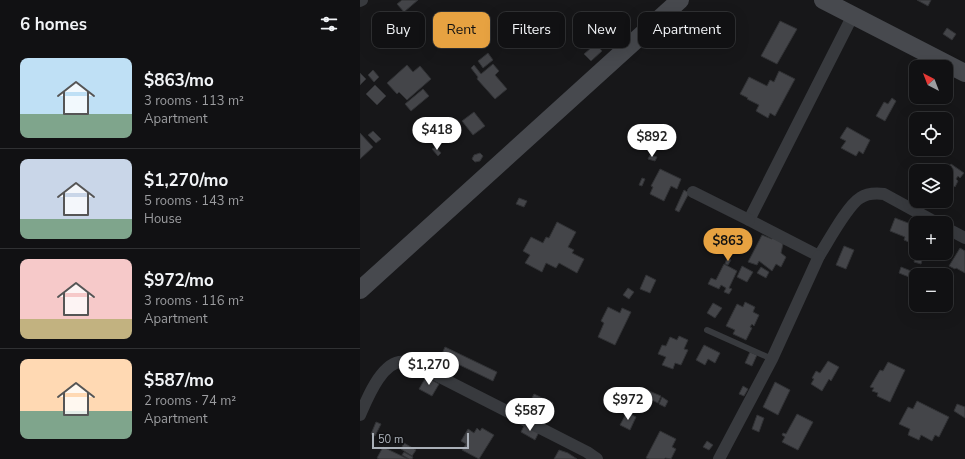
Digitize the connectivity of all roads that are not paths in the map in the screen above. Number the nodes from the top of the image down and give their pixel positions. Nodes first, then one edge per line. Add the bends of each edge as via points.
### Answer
1 (680, 0) edge
2 (824, 0) edge
3 (853, 15) junction
4 (965, 73) edge
5 (693, 192) dead end
6 (924, 216) edge
7 (749, 220) junction
8 (953, 232) edge
9 (965, 238) edge
10 (819, 256) junction
11 (360, 290) edge
12 (707, 330) dead end
13 (772, 358) junction
14 (360, 415) edge
15 (597, 459) edge
16 (719, 459) edge

1 - 11 street
2 - 3 street
3 - 4 street
3 - 7 street
5 - 7 street
6 - 10 street via 884,194 861,197 852,204
7 - 10 street
8 - 9 street
10 - 13 street
12 - 13 lane
13 - 16 street
14 - 15 street via 375,384 393,364 404,362

